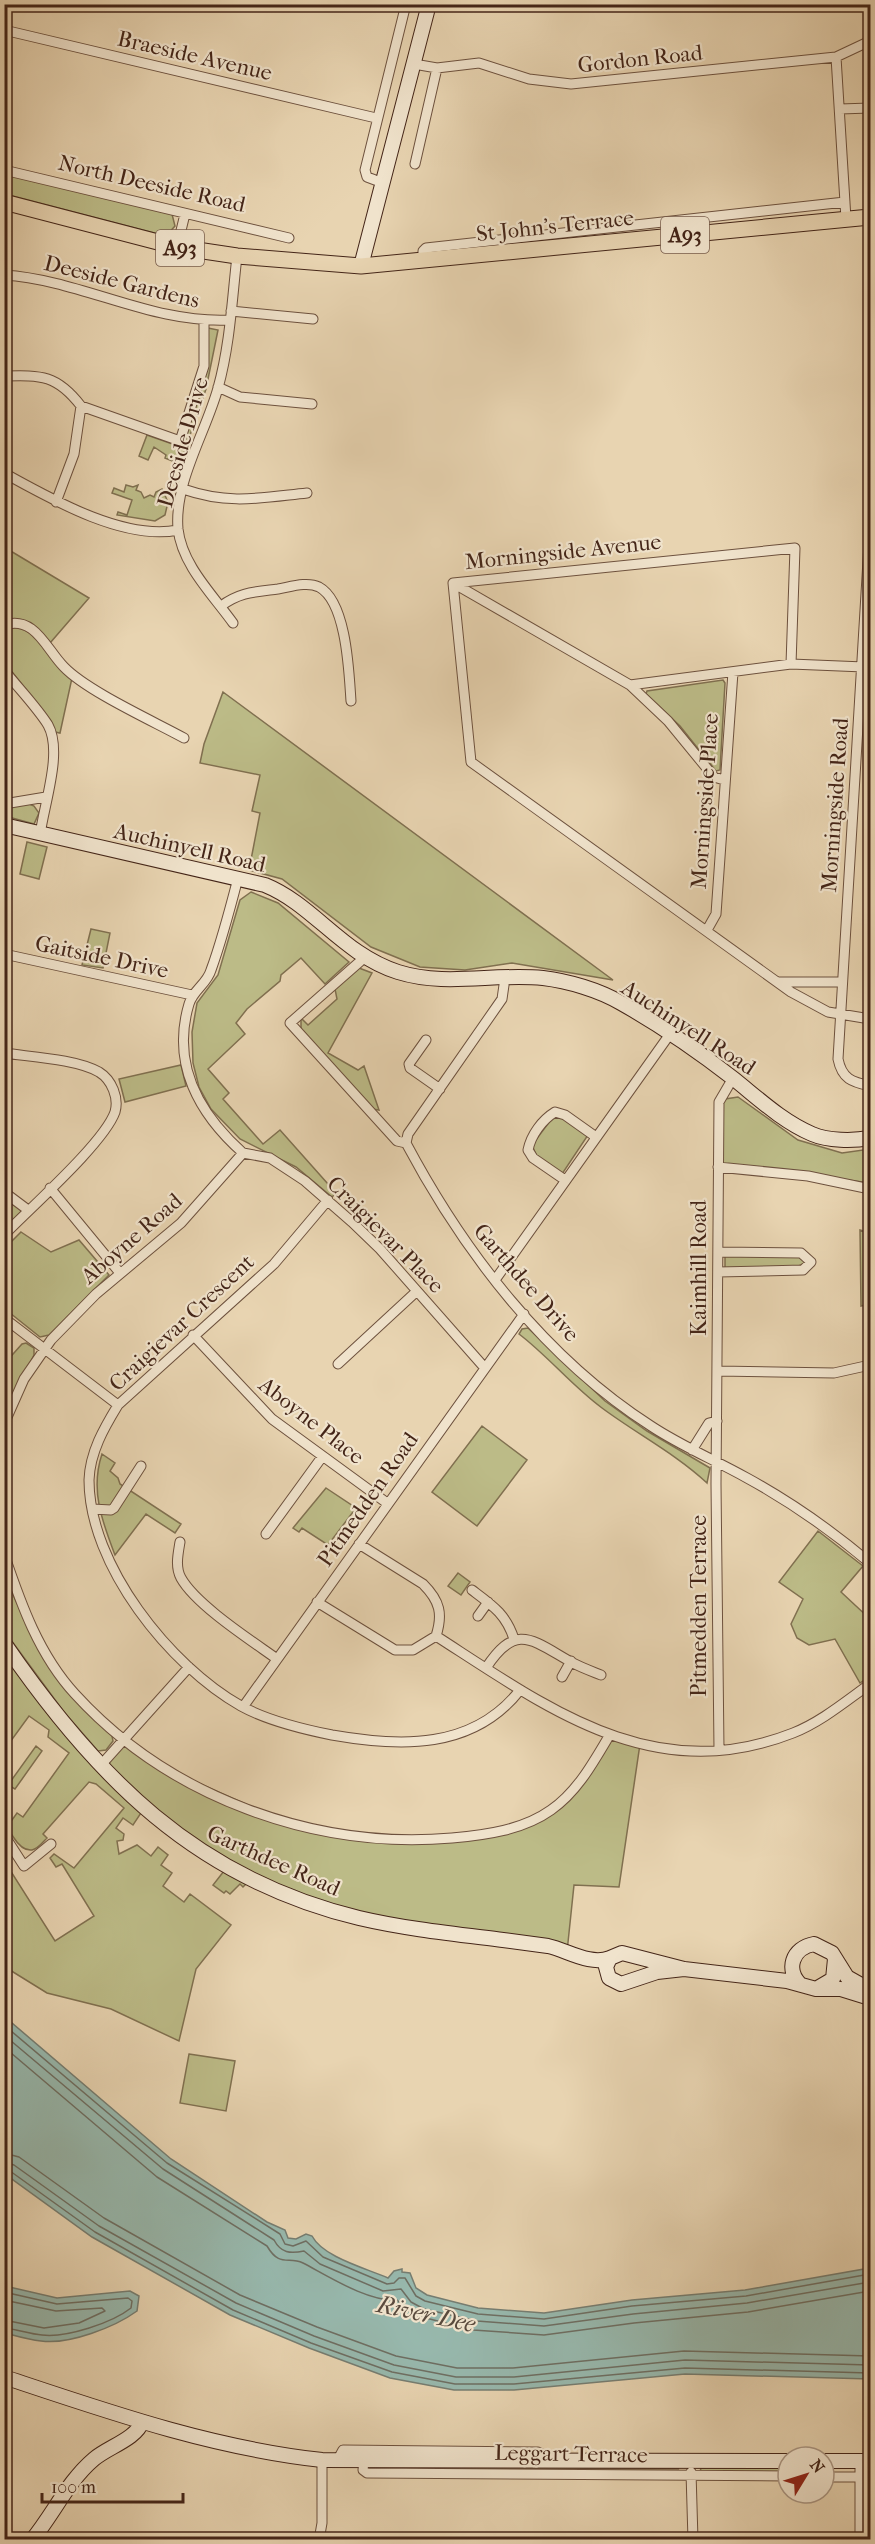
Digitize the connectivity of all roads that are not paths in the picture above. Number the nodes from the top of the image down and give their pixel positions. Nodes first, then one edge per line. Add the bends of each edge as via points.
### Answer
1 (406, 4) edge
2 (429, 4) edge
3 (4, 30) edge
4 (870, 41) edge
5 (836, 57) junction
6 (414, 64) junction
7 (437, 68) junction
8 (870, 108) edge
9 (840, 110) junction
10 (376, 118) junction
11 (415, 164) dead end
12 (4, 170) edge
13 (383, 183) junction
14 (4, 202) edge
15 (845, 202) junction
16 (185, 214) junction
17 (870, 217) edge
18 (846, 219) junction
19 (289, 238) dead end
20 (177, 247) junction
21 (237, 256) junction
22 (423, 261) junction
23 (362, 266) junction
24 (4, 275) edge
25 (230, 316) junction
26 (300, 318) junction
27 (313, 319) dead end
28 (204, 321) junction
29 (298, 329) dead end
30 (4, 376) edge
31 (218, 387) junction
32 (312, 404) dead end
33 (81, 405) junction
34 (4, 473) edge
35 (183, 489) junction
36 (307, 493) dead end
37 (56, 502) junction
38 (870, 527) edge
39 (178, 530) junction
40 (870, 542) edge
41 (453, 583) junction
42 (220, 606) junction
43 (233, 623) dead end
44 (4, 625) edge
45 (791, 664) junction
46 (864, 667) junction
47 (4, 670) edge
48 (733, 672) junction
49 (867, 680) edge
50 (630, 685) junction
51 (351, 701) dead end
52 (184, 738) dead end
53 (724, 780) junction
54 (46, 797) junction
55 (4, 804) edge
56 (4, 825) edge
57 (40, 835) junction
58 (238, 878) junction
59 (707, 930) junction
60 (4, 954) edge
61 (364, 958) junction
62 (505, 978) junction
63 (779, 982) junction
64 (840, 982) junction
65 (192, 995) junction
66 (840, 1015) junction
67 (870, 1018) edge
68 (670, 1034) junction
69 (426, 1040) dead end
70 (4, 1053) edge
71 (733, 1078) junction
72 (870, 1086) edge
73 (440, 1089) junction
74 (596, 1137) junction
75 (866, 1139) edge
76 (406, 1143) junction
77 (243, 1153) junction
78 (718, 1167) junction
79 (565, 1180) junction
80 (50, 1188) junction
81 (870, 1189) edge
82 (4, 1192) edge
83 (327, 1200) junction
84 (28, 1210) junction
85 (4, 1235) edge
86 (718, 1252) junction
87 (718, 1272) junction
88 (120, 1273) junction
89 (495, 1280) junction
90 (417, 1291) junction
91 (524, 1314) junction
92 (4, 1318) edge
93 (193, 1335) junction
94 (44, 1349) junction
95 (338, 1364) dead end
96 (870, 1365) edge
97 (484, 1367) junction
98 (718, 1371) junction
99 (118, 1405) junction
100 (717, 1421) junction
101 (4, 1424) edge
102 (693, 1449) junction
103 (322, 1457) junction
104 (717, 1462) junction
105 (141, 1466) dead end
106 (387, 1503) junction
107 (92, 1509) junction
108 (266, 1534) dead end
109 (180, 1542) dead end
110 (359, 1544) junction
111 (4, 1554) edge
112 (870, 1563) edge
113 (472, 1590) dead end
114 (317, 1602) junction
115 (488, 1602) junction
116 (478, 1616) dead end
117 (436, 1636) junction
118 (514, 1639) junction
119 (4, 1643) edge
120 (277, 1659) junction
121 (571, 1661) junction
122 (189, 1666) junction
123 (486, 1668) junction
124 (601, 1675) dead end
125 (562, 1677) dead end
126 (870, 1684) edge
127 (520, 1690) junction
128 (243, 1707) junction
129 (609, 1736) junction
130 (123, 1740) junction
131 (719, 1749) junction
132 (101, 1765) junction
133 (4, 1835) edge
134 (51, 1844) dead end
135 (575, 1955) junction
136 (631, 1956) junction
137 (610, 1958) junction
138 (835, 1959) junction
139 (793, 1960) junction
140 (684, 1969) junction
141 (607, 1974) junction
142 (751, 1977) junction
143 (630, 1982) junction
144 (801, 1985) junction
145 (816, 1989) junction
146 (870, 1990) edge
147 (870, 1998) edge
148 (4, 2377) edge
149 (142, 2422) junction
150 (322, 2460) junction
151 (338, 2460) junction
152 (691, 2460) junction
153 (364, 2461) junction
154 (554, 2461) junction
155 (776, 2461) edge
156 (836, 2461) edge
157 (865, 2461) edge
158 (691, 2475) junction
159 (776, 2476) edge
160 (836, 2477) edge
161 (860, 2477) junction
162 (32, 2540) edge
163 (319, 2540) edge
164 (693, 2540) edge
165 (860, 2540) edge

1 - 10 street
2 - 6 street
3 - 10 street, Braeside Avenue
4 - 5 street, Gordon Road
5 - 7 street, Gordon Road via 571,84 529,79 479,63
5 - 9 street
6 - 7 street, Gordon Road
6 - 13 street
7 - 11 street
8 - 9 street
9 - 15 street
10 - 13 street via 365,174
12 - 16 street, North Deeside Road
13 - 23 street
14 - 20 main road, A93
15 - 18 street
15 - 22 street, St John's Terrace via 426,248
16 - 19 street, North Deeside Road
16 - 20 street
17 - 18 main road, St John's Terrace / A93
18 - 22 main road, St John's Terrace / A93
20 - 21 main road, A93
21 - 23 main road, A93
21 - 25 street, Deeside Drive
22 - 23 main road, St John's Terrace / A93
24 - 28 street, Deeside Gardens via 56,283 169,316
25 - 26 street, Deeside Gardens
25 - 28 street, Deeside Gardens
25 - 31 street, Deeside Drive
26 - 27 street, Deeside Gardens
26 - 29 street
28 - 33 street via 204,366 180,441
30 - 33 street via 52,379 67,387
31 - 32 street via 240,397
31 - 35 street, Deeside Drive
33 - 37 street via 74,454
34 - 37 street
35 - 36 street via 233,500
35 - 39 street, Deeside Drive
37 - 39 street via 131,527 161,533
38 - 40 street, Morningside Road
39 - 42 street, Deeside Drive via 190,565
40 - 46 street, Morningside Road
41 - 45 street, Morningside Avenue via 795,548
41 - 50 street
41 - 59 street, Morningside Avenue via 471,762
42 - 43 street, Deeside Drive
42 - 51 street via 237,594 304,585 319,587 336,610 348,657
44 - 52 street via 19,623 30,627 73,675
45 - 46 street
45 - 48 street
46 - 49 street, Morningside Road
47 - 54 street via 52,734 54,760
48 - 50 street
48 - 53 street, Morningside Place
49 - 64 street, Morningside Road
50 - 53 street via 674,728 714,777
53 - 59 street, Morningside Place via 716,914
54 - 55 street
54 - 57 street
56 - 57 street, Auchinyell Road
57 - 58 street, Auchinyell Road
58 - 61 street, Auchinyell Road via 276,890
58 - 65 street via 211,972
59 - 63 street, Morningside Avenue
60 - 65 street, Gaitside Drive
61 - 62 street, Auchinyell Road via 434,980
61 - 76 street, Garthdee Drive via 290,1023 394,1137
62 - 68 street, Auchinyell Road via 542,978 571,984 618,1001
62 - 73 street via 502,999
63 - 64 street
63 - 66 street, Morningside Avenue via 791,992
64 - 66 street, Morningside Road
65 - 77 street via 184,1028 192,1087 212,1123
66 - 67 street, Morningside Avenue
66 - 72 street, Morningside Road via 841,1073 851,1082
68 - 71 street, Auchinyell Road
68 - 74 street
69 - 73 street via 410,1068
70 - 80 street via 100,1073 113,1089 115,1112 106,1129
71 - 75 street, Auchinyell Road via 786,1121 815,1135
71 - 78 street, Kaimhill Road via 718,1102
73 - 76 street via 408,1134
74 - 79 street
74 - 79 street via 565,1115 555,1112 546,1117 528,1150 533,1158
76 - 89 street, Garthdee Drive via 461,1237
77 - 83 street, Craigievar Place via 270,1158
77 - 88 street, Aboyne Road via 181,1223
78 - 81 street via 808,1176
78 - 86 street, Kaimhill Road
79 - 89 street
80 - 84 street
80 - 88 street
82 - 84 street
83 - 90 street, Craigievar Place via 380,1249
83 - 93 street, Craigievar Crescent via 274,1264
84 - 85 street
86 - 87 street, Kaimhill Road
86 - 87 street via 801,1253 811,1262 803,1270
87 - 98 street, Kaimhill Road
88 - 94 street, Aboyne Road
89 - 91 street, Garthdee Drive
90 - 95 street
90 - 97 street, Craigievar Place
91 - 97 street, Pitmedden Road
91 - 102 street, Garthdee Drive via 609,1395 650,1426
92 - 94 street
93 - 99 street, Craigievar Crescent
93 - 103 street, Aboyne Place via 251,1399
94 - 99 street
94 - 101 street, Aboyne Road via 24,1379
96 - 98 street via 834,1372
97 - 106 street, Pitmedden Road
98 - 100 street, Kaimhill Road
99 - 107 street, Craigievar Crescent via 103,1430 92,1461
100 - 102 street via 709,1423
100 - 104 street, Kaimhill Road
102 - 104 street, Garthdee Drive
103 - 106 street, Aboyne Place
103 - 108 street
104 - 112 street, Garthdee Drive via 828,1529
104 - 131 street, Pitmedden Terrace
105 - 107 street via 114,1508
106 - 110 street, Pitmedden Road
107 - 122 street, Craigievar Crescent via 98,1536 119,1580
109 - 120 street via 177,1561 181,1578 205,1603
110 - 114 street, Pitmedden Road
110 - 117 street via 431,1592 441,1616
111 - 130 street via 27,1617 52,1664 75,1694
113 - 115 street
114 - 117 street via 395,1650 413,1650
114 - 120 street, Pitmedden Road
115 - 116 street
115 - 118 street via 505,1617
117 - 123 street
118 - 121 street via 542,1643
118 - 123 street
119 - 132 street, Garthdee Road via 55,1713
120 - 128 street, Pitmedden Road
121 - 124 street
121 - 125 street
122 - 128 street, Craigievar Crescent
122 - 130 street
123 - 127 street
126 - 131 street via 795,1732
127 - 128 street, Craigievar Crescent via 495,1714 471,1729 434,1741 407,1743 388,1744 324,1733
127 - 129 street
129 - 130 street via 565,1799 540,1817 486,1834 426,1840 349,1835 264,1815 204,1791
129 - 131 street via 669,1748
130 - 132 street
132 - 135 street, Garthdee Road via 150,1813 192,1846 238,1872 308,1902 378,1922 548,1946
133 - 134 street via 24,1866
135 - 137 street, Garthdee Road
135 - 141 street, Garthdee Road
136 - 137 street via 618,1953
136 - 140 street via 664,1961
136 - 143 street via 637,1969
137 - 141 street
138 - 139 street via 827,1948 814,1944 801,1948
138 - 145 street via 833,1979
138 - 146 street via 847,1977
139 - 142 street via 775,1971
139 - 144 street via 793,1974
140 - 142 street
140 - 143 street via 657,1971
141 - 143 street via 616,1984
142 - 144 street
144 - 145 street
145 - 147 street via 841,1989
148 - 149 street, Leggart Terrace
149 - 150 street, Leggart Terrace via 232,2447
149 - 162 street via 81,2472
150 - 151 street, Leggart Terrace
150 - 163 street
151 - 153 street, Leggart Terrace
151 - 154 street, Leggart Terrace via 343,2450 354,2450 538,2452
152 - 154 street, Leggart Terrace
152 - 155 street, Leggart Terrace
152 - 158 street
153 - 154 street, Leggart Terrace
153 - 158 street, Leggart Terrace via 363,2470 367,2473
156 - 157 street
157 - 161 street
158 - 159 street, Leggart Terrace
158 - 164 street
160 - 161 street
161 - 165 street

